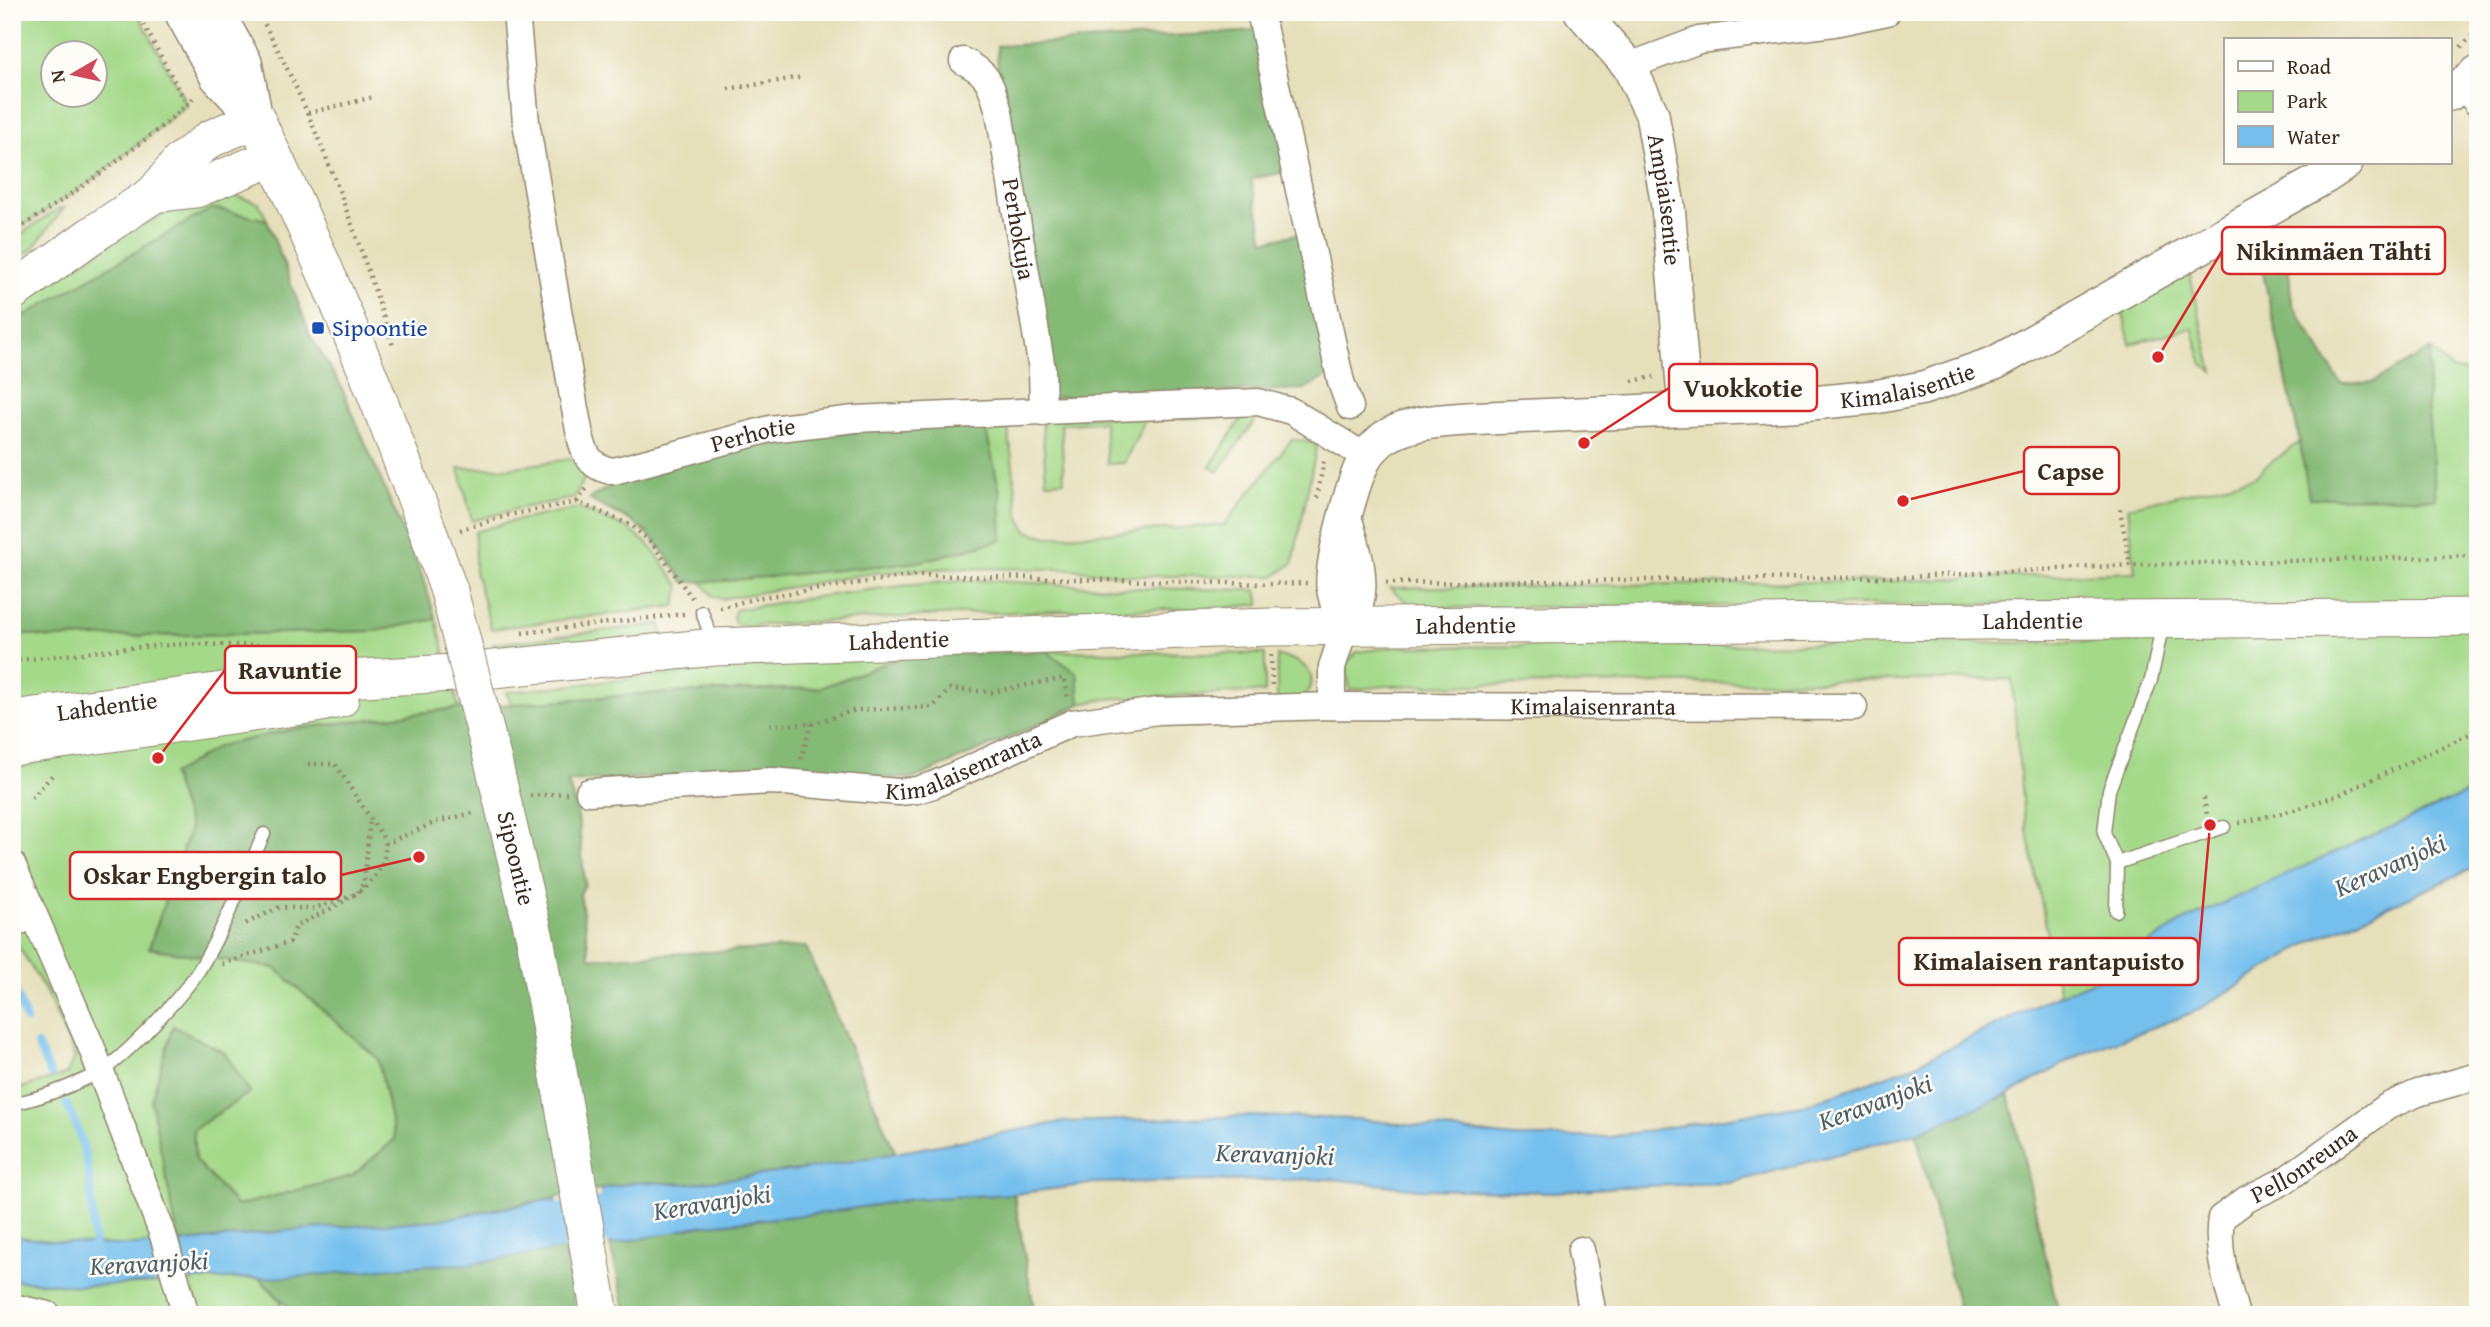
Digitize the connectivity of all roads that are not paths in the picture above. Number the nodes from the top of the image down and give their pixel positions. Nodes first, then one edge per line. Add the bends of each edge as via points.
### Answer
1 (181, 12) edge
2 (217, 12) edge
3 (516, 12) edge
4 (1260, 12) edge
5 (1581, 12) edge
6 (1888, 12) edge
7 (963, 61) dead end
8 (1629, 66) junction
9 (256, 119) junction
10 (274, 158) junction
11 (2344, 164) edge
12 (154, 194) junction
13 (12, 292) edge
14 (1350, 407) dead end
15 (1685, 408) junction
16 (1043, 412) junction
17 (1366, 457) junction
18 (702, 612) road end
19 (2478, 617) edge
20 (2164, 618) junction
21 (1345, 627) junction
22 (715, 647) junction
23 (453, 673) junction
24 (1332, 706) junction
25 (1854, 707) dead end
26 (12, 719) edge
27 (12, 747) edge
28 (589, 792) road end
29 (2224, 827) road end
30 (264, 834) dead end
31 (13, 860) edge
32 (2117, 863) junction
33 (2116, 911) dead end
34 (36, 921) junction
35 (12, 933) edge
36 (100, 1072) junction
37 (2478, 1076) edge
38 (12, 1104) edge
39 (1581, 1250) dead end
40 (183, 1303) edge
41 (12, 1307) edge
42 (48, 1315) edge
43 (600, 1315) edge
44 (1592, 1315) edge
45 (2236, 1315) edge

1 - 9 street, Sipoontie via 217,77
2 - 9 street, Sipoontie via 245,62
3 - 16 street, Perhotie via 526,122 575,409 582,444 599,470 614,471 770,429 855,419
4 - 14 street
5 - 8 street, Ampiaisentie
6 - 8 street via 1699,40
7 - 16 street, Perhokuja via 989,79 999,112 1042,369
8 - 15 street, Ampiaisentie via 1652,114 1668,206
9 - 10 main road, Sipoontie
9 - 12 main road via 210,139 180,162
10 - 12 main road via 196,189
10 - 43 main road, Sipoontie, bridge via 442,536 449,591 536,943
11 - 15 street, Kimalaisentie via 2135,286 1982,368 1923,388 1875,397
12 - 13 main road
15 - 17 street, Kimalaisentie via 1429,421 1400,429
16 - 17 street, Perhotie via 1258,402 1291,411
17 - 21 street, Kimalaisentie via 1354,483 1334,559 1335,600
18 - 22 lane
19 - 20 main road, Lahdentie
20 - 21 main road, Lahdentie
20 - 32 lane via 2151,680 2109,790 2104,833
21 - 22 main road, Lahdentie
21 - 24 street via 1332,667
22 - 23 main road, Lahdentie
23 - 26 main road, Lahdentie via 291,682
23 - 27 main road, Lahdentie via 316,704
24 - 25 street, Kimalaisenranta
24 - 28 street, Kimalaisenranta via 1158,711 1072,723 917,790 772,781
29 - 32 lane
30 - 36 lane via 198,972 177,999
31 - 34 street
32 - 33 lane
34 - 35 lane
34 - 36 street
36 - 38 lane
36 - 40 street via 163,1235
37 - 45 street, Pellonreuna via 2388,1106 2284,1181 2221,1218 2218,1237
39 - 44 street
41 - 42 street

